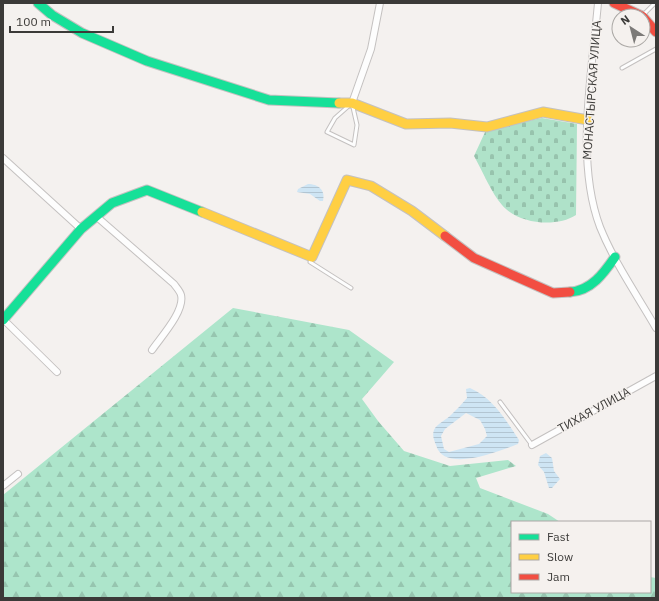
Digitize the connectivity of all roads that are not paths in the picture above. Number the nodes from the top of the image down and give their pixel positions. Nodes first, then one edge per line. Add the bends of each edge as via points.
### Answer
1 (38, 3) edge
2 (380, 3) edge
3 (598, 3) edge
4 (614, 3) edge
5 (627, 8) edge
6 (656, 49) edge
7 (622, 68) dead end
8 (352, 103) junction
9 (588, 120) junction
10 (3, 158) edge
11 (98, 217) junction
12 (81, 228) junction
13 (312, 257) junction
14 (615, 257) junction
15 (351, 288) dead end
16 (3, 320) edge
17 (656, 328) edge
18 (152, 350) dead end
19 (58, 372) dead end
20 (656, 376) edge
21 (500, 402) dead end
22 (532, 445) joint
23 (18, 474) dead end
24 (3, 486) edge

1 - 8 street via 52,15 82,33 147,61 226,88 269,100
2 - 8 street via 372,49
3 - 9 street, МОНАСТЫРСКАЯ УЛИЦА
4 - 5 street
6 - 7 lane
8 - 8 lane via 357,126 354,145 327,132 335,118
8 - 9 street via 406,124 450,123 487,126 543,112
9 - 14 street, МОНАСТЫРСКАЯ УЛИЦА via 587,170 600,226
10 - 12 street
11 - 12 street
11 - 13 street via 112,203 147,190
11 - 18 street via 181,293 182,303 177,315
12 - 16 street
13 - 14 street via 347,180 371,186 406,207 474,258 553,293 576,292 600,279
13 - 15 lane via 310,262
14 - 17 street, МОНАСТЫРСКАЯ УЛИЦА
16 - 19 street
20 - 22 street, ТИХАЯ УЛИЦА
21 - 22 lane
23 - 24 street

